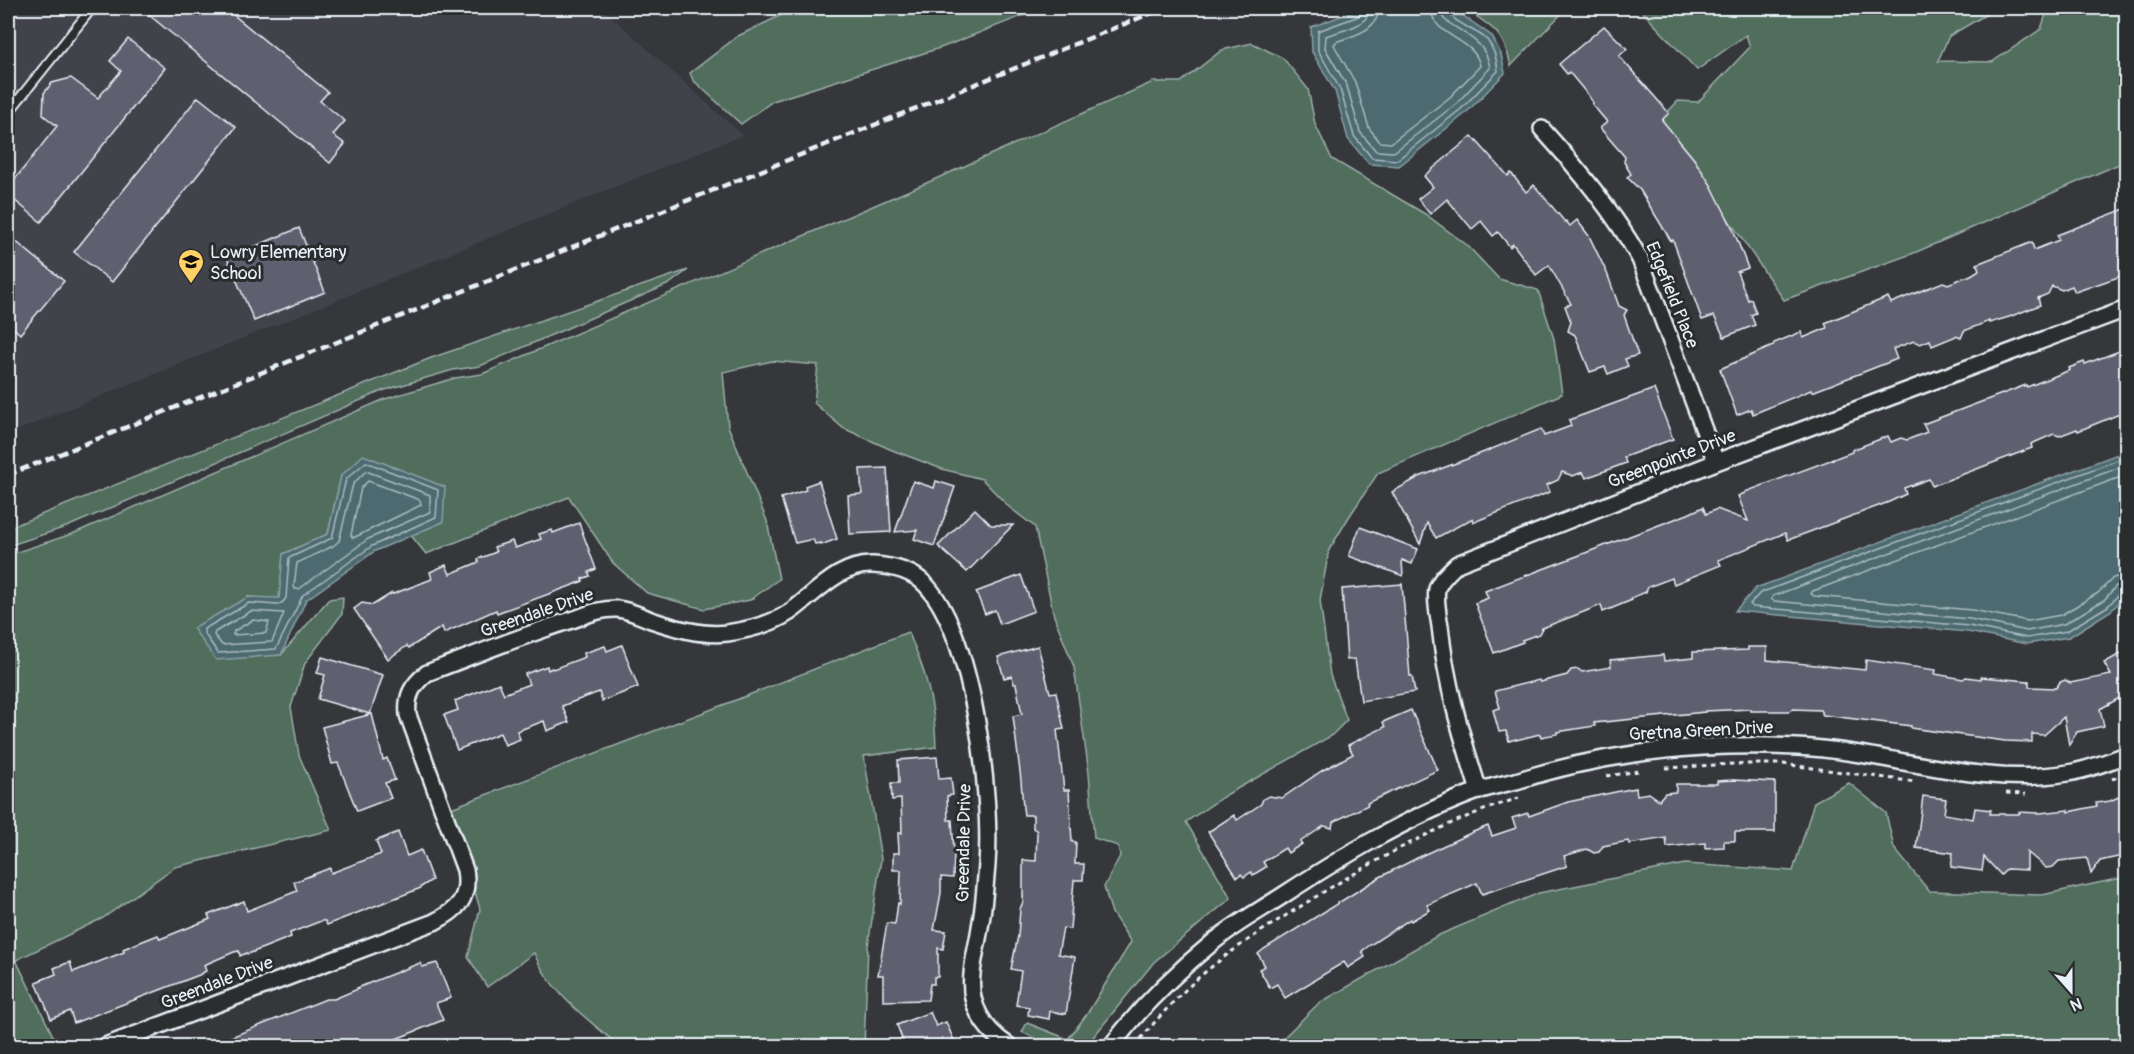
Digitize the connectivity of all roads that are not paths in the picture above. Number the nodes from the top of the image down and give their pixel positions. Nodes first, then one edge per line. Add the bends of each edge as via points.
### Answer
1 (92, 8) edge
2 (8, 113) edge
3 (1542, 129) dead end
4 (2127, 309) edge
5 (1716, 462) junction
6 (2127, 755) edge
7 (1479, 790) junction
8 (105, 1047) edge
9 (1009, 1047) edge
10 (1111, 1047) edge

1 - 2 lane
3 - 5 street, Edgefield Place via 1584,176 1640,259
4 - 5 street, Greenpointe Drive
5 - 7 street, Greenpointe Drive via 1457,564 1440,581 1437,602 1442,652 1452,704
6 - 7 street, Gretna Green Drive via 2076,771 2026,776 1799,747 1715,746 1611,757
7 - 10 street, Gretna Green Drive via 1428,812 1331,865 1214,941 1164,985
8 - 9 street, Greendale Drive via 434,921 452,913 460,904 467,883 465,870 406,704 416,682 427,674 599,611 617,609 698,632 751,628 789,612 847,570 869,564 909,572 923,582 938,600 963,662 980,742 987,813 987,864 972,976 973,997 987,1027

